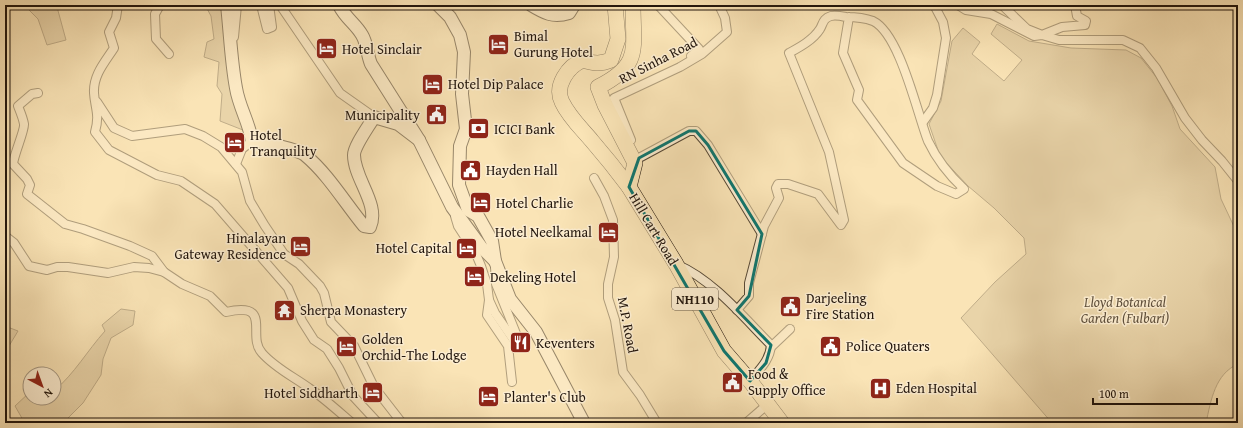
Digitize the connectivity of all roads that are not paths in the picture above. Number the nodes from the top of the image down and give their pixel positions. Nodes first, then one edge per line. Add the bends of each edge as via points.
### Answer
1 (118, 5) edge
2 (160, 5) edge
3 (227, 5) edge
4 (237, 5) edge
5 (262, 5) edge
6 (269, 5) edge
7 (280, 5) edge
8 (339, 5) edge
9 (438, 5) edge
10 (532, 5) edge
11 (574, 5) edge
12 (615, 5) edge
13 (633, 5) edge
14 (658, 5) edge
15 (719, 5) edge
16 (934, 5) edge
17 (958, 5) edge
18 (1002, 5) edge
19 (1075, 5) edge
20 (1122, 5) edge
21 (1126, 5) edge
22 (849, 17) junction
23 (1042, 34) junction
24 (169, 54) dead end
25 (233, 60) junction
26 (680, 66) junction
27 (38, 93) dead end
28 (95, 98) junction
29 (374, 117) junction
30 (923, 122) junction
31 (419, 140) junction
32 (252, 141) junction
33 (637, 161) junction
34 (236, 164) junction
35 (594, 178) dead end
36 (1238, 181) edge
37 (630, 188) junction
38 (452, 207) junction
39 (762, 234) junction
40 (5, 236) edge
41 (495, 261) junction
42 (676, 264) junction
43 (164, 272) junction
44 (489, 300) junction
45 (737, 310) junction
46 (790, 329) dead end
47 (771, 347) junction
48 (750, 381) junction
49 (512, 382) dead end
50 (768, 404) junction
51 (352, 423) edge
52 (378, 423) edge
53 (402, 423) edge
54 (584, 423) edge
55 (657, 423) edge
56 (746, 423) edge
57 (782, 423) edge

1 - 28 street via 116,18 109,32 114,48 97,73 93,91
2 - 24 street via 155,14 156,39
3 - 25 street
4 - 25 street
5 - 6 street via 267,29 272,27
7 - 29 street via 340,93
8 - 31 street via 351,24 361,33 371,64
9 - 41 street via 450,17 460,35 464,52 462,94 466,129 460,146 459,185 468,210 478,216 492,241
10 - 11 street via 549,15 556,16 569,13
12 - 37 highway via 618,39 611,60 593,64 584,60 576,63 562,82 560,91 561,101 570,115
13 - 33 highway via 634,51 629,64 622,74 598,87 605,105
14 - 26 street via 699,49
15 - 26 street, RN Sinha Road via 725,18 727,32 702,54
16 - 30 street via 943,22 946,38 938,95
17 - 23 street via 966,10 991,14 1034,36
18 - 23 street via 1027,29
19 - 23 street via 1077,16 1086,21 1084,26 1062,27
20 - 21 street
22 - 30 street via 873,21 892,42
22 - 30 street via 843,53 859,90 857,100 903,163 937,186 956,194 964,189 939,162 928,140
22 - 39 street via 830,16 822,21 820,29 813,37 789,53 829,152 844,220 841,225 818,194 788,184 778,184 776,188 779,198
23 - 36 street via 1059,40 1123,40 1140,48 1156,68 1185,118
25 - 32 street via 242,114 249,126
26 - 33 street, RN Sinha Road via 614,98
27 - 43 street via 32,94 18,106 24,130 15,151 13,164 30,185 27,194 65,224 83,228 152,256
28 - 34 street via 114,128 132,136 185,129 204,136 222,147
28 - 52 street via 98,119 95,132 109,150 157,175 181,180 215,204 288,288 310,334 327,349 353,396
29 - 31 street via 398,124
29 - 32 street via 354,154 358,178 370,202 370,227 364,226 304,153 262,141
31 - 38 street
32 - 34 street via 242,149
33 - 37 highway, Hill Cart Road
33 - 39 street via 689,131 696,131 708,145
34 - 53 street via 242,172 250,201 265,226 284,254 299,264 320,286 331,322 354,346 374,387
35 - 55 street, M.P. Road via 613,220 614,257 608,284 608,298 615,320 623,372
37 - 42 highway, Hill Cart Road / NH110
38 - 41 street via 482,248
38 - 44 street via 458,226 481,266
39 - 45 street via 749,283 749,296
40 - 43 street via 14,244 29,266 38,269 68,267 108,273 142,267
41 - 44 street via 496,284 517,336 514,342 494,313
41 - 54 street via 510,299 536,332
42 - 45 street via 692,271
42 - 48 highway, Hill Cart Road / NH110 via 724,351
43 - 51 street via 182,284 210,296 226,312 238,309 249,311 258,324 257,343 262,353
44 - 49 street via 487,315 508,346
45 - 47 street
46 - 47 street
47 - 48 street via 766,363
48 - 50 highway, Hill Cart Road / NH110
50 - 56 street
50 - 57 highway, Hill Cart Road / NH110

